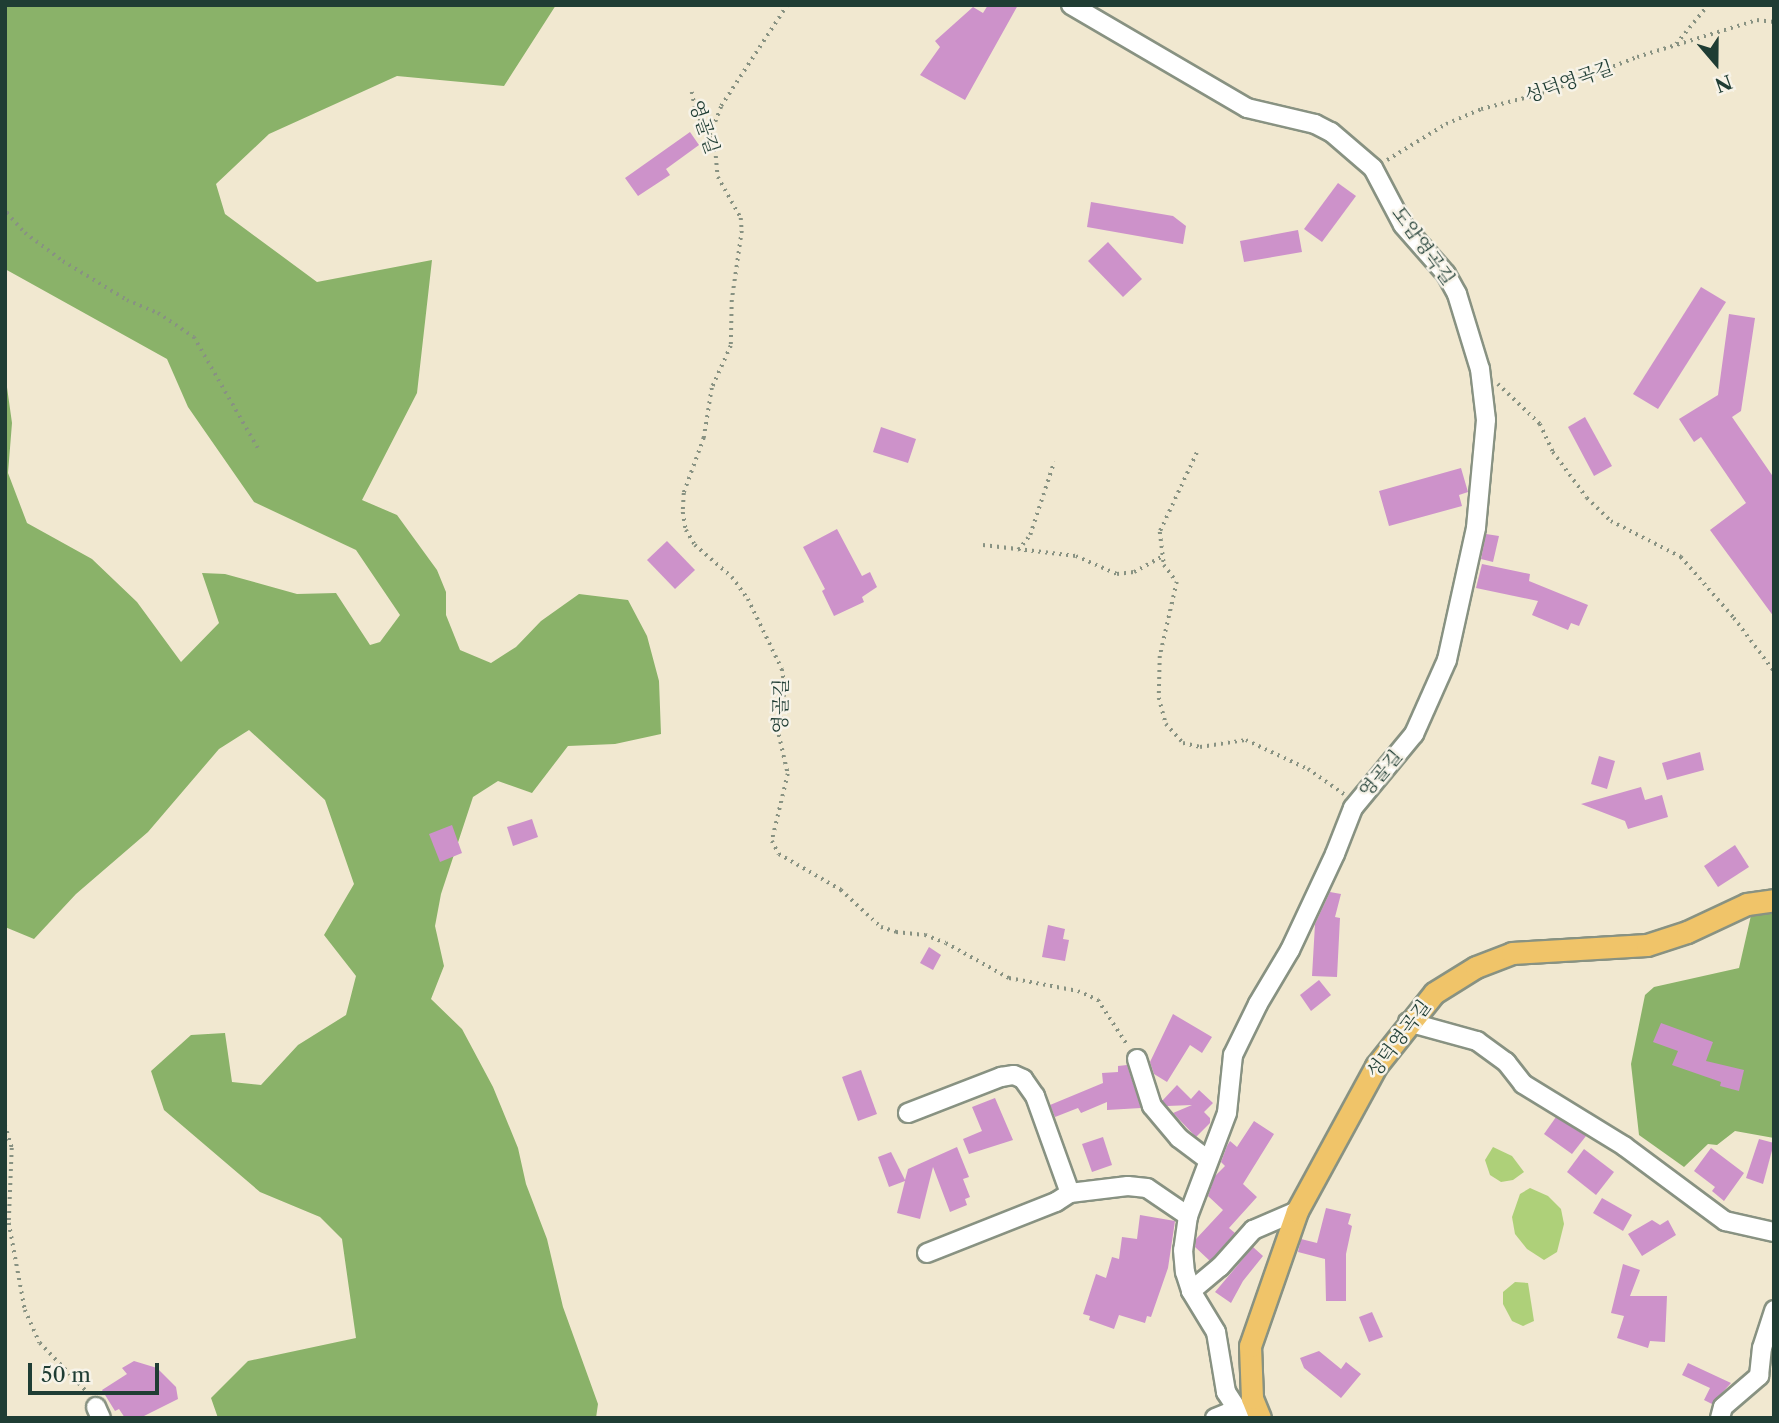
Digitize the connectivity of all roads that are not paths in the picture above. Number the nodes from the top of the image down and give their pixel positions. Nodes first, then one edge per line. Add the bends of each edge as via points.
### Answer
1 (1071, 5) edge
2 (1480, 369) joint
3 (1774, 900) edge
4 (1408, 1022) junction
5 (1137, 1059) road end
6 (908, 1113) dead end
7 (1207, 1159) junction
8 (1070, 1193) junction
9 (1297, 1211) junction
10 (1188, 1216) junction
11 (1774, 1232) edge
12 (927, 1253) dead end
13 (1191, 1291) junction
14 (1774, 1310) edge
15 (1237, 1409) junction
16 (1215, 1418) edge
17 (1258, 1418) edge
18 (1720, 1418) edge

1 - 2 street, 도암영곡길 via 1247,108 1331,132 1373,168 1403,225 1446,274 1457,294
2 - 7 street, 영골길 via 1486,420 1476,528 1447,660 1414,734 1353,808 1290,950 1233,1055 1227,1113
3 - 4 main road, 성덕영곡길 via 1747,904 1647,945 1512,954 1476,967 1434,993
4 - 9 main road, 성덕영곡길 via 1376,1066
4 - 11 street via 1477,1041 1506,1062 1522,1084 1624,1146 1725,1221
5 - 7 street via 1152,1106 1179,1138
6 - 8 street via 1001,1077 1023,1079 1035,1096
7 - 10 street, 영골길
8 - 10 street via 1147,1188
8 - 12 street
9 - 13 street via 1253,1230
9 - 17 main road, 성덕영곡길 via 1250,1346 1252,1398
10 - 13 street, 영골길 via 1183,1250
13 - 15 street, 영골길 via 1216,1332 1226,1392
14 - 18 street via 1759,1376 1723,1407
15 - 16 street
15 - 17 street

